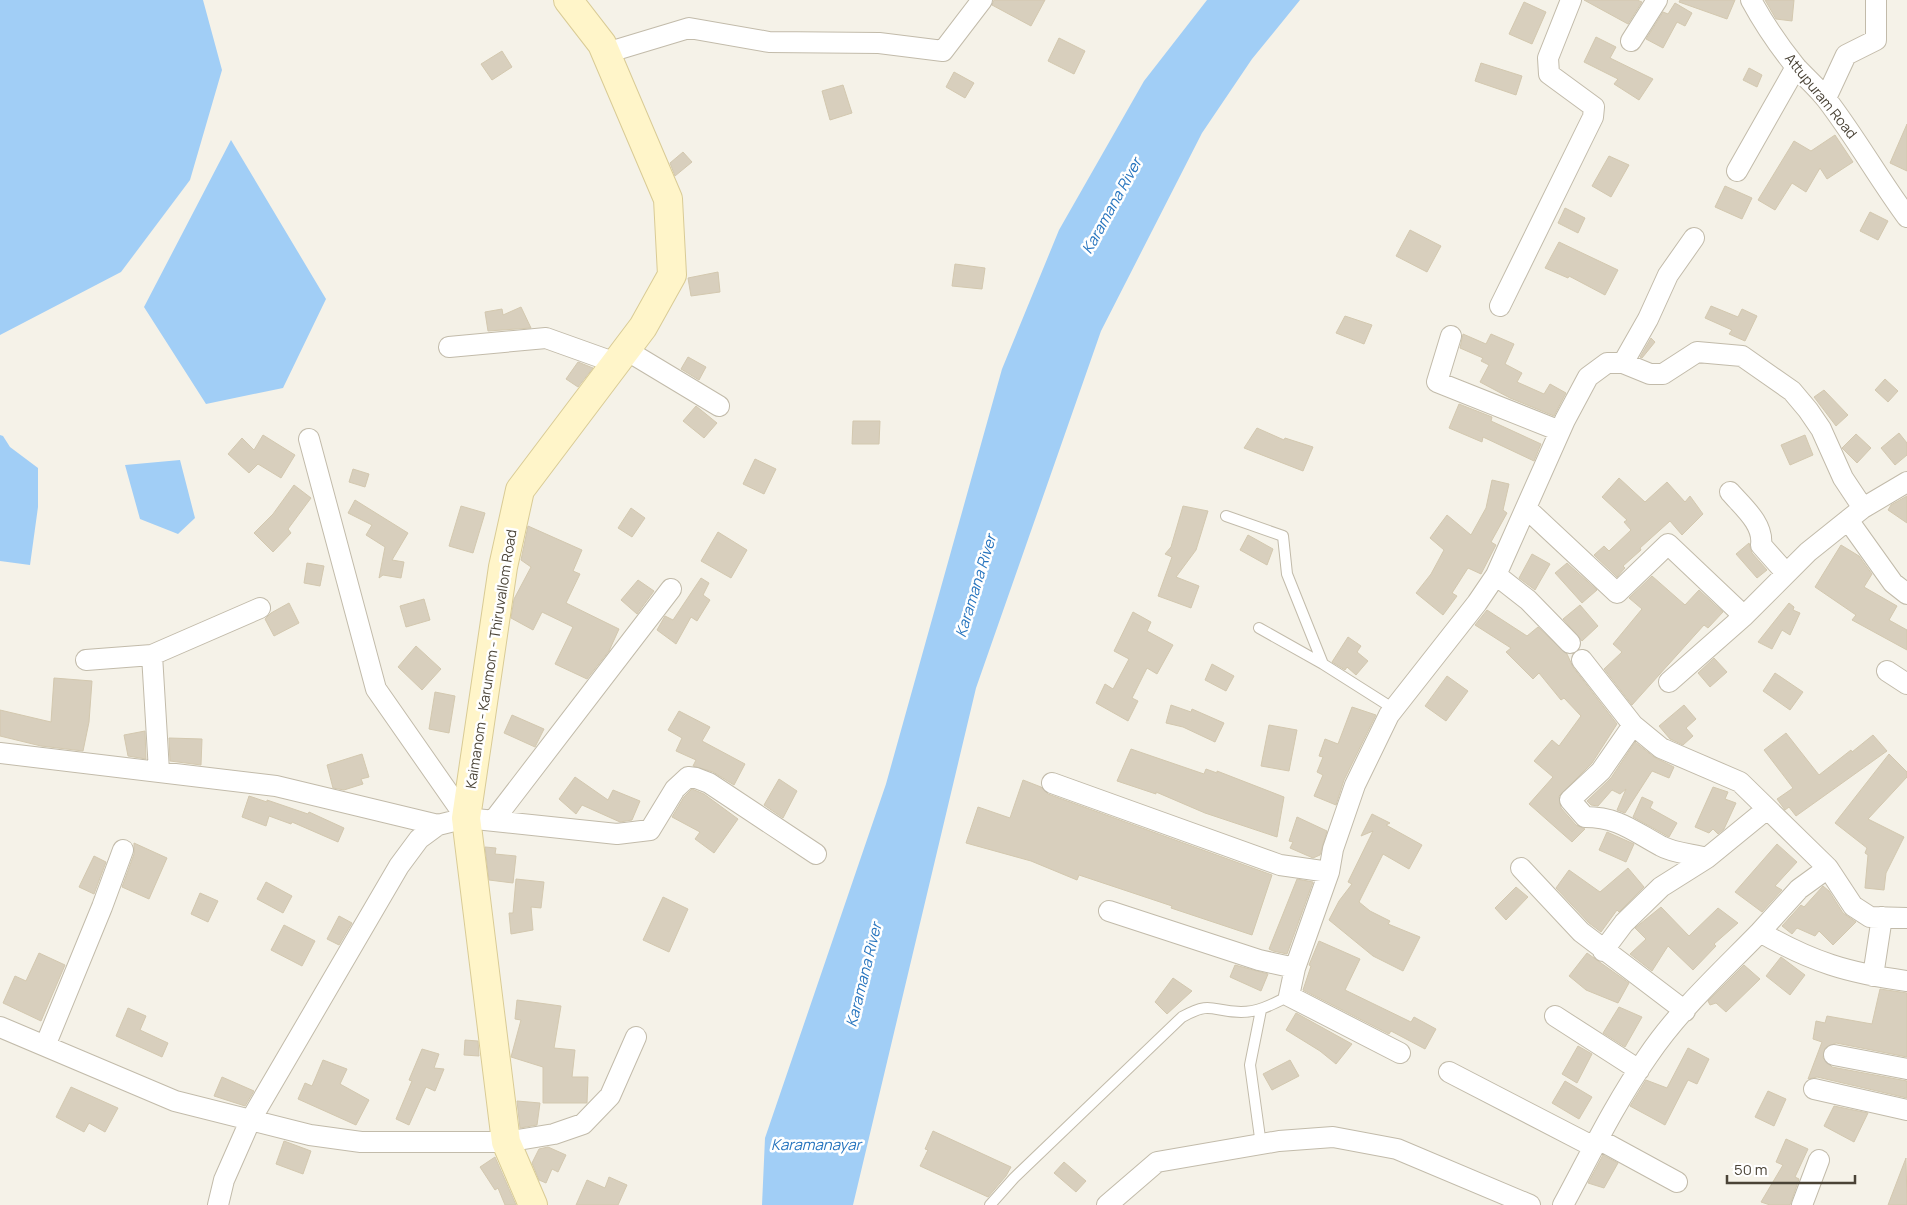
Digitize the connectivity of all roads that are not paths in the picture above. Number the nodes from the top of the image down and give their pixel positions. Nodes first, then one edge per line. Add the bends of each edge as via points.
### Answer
1 (568, 0) edge
2 (982, 0) edge
3 (1571, 0) edge
4 (1657, 0) edge
5 (1751, 0) edge
6 (1876, 0) edge
7 (1631, 41) dead end
8 (606, 53) junction
9 (1796, 67) junction
10 (1826, 98) junction
11 (1736, 171) dead end
12 (1907, 217) edge
13 (1694, 238) dead end
14 (1500, 306) dead end
15 (1451, 336) dead end
16 (449, 347) dead end
17 (621, 356) junction
18 (1623, 363) junction
19 (719, 406) dead end
20 (1560, 431) junction
21 (309, 439) dead end
22 (1907, 482) edge
23 (1730, 492) dead end
24 (1526, 508) junction
25 (1855, 514) junction
26 (1226, 516) dead end
27 (1786, 573) junction
28 (1496, 575) junction
29 (671, 589) dead end
30 (1907, 594) edge
31 (260, 608) dead end
32 (1744, 616) junction
33 (1259, 628) dead end
34 (1570, 643) dead end
35 (152, 655) junction
36 (86, 660) dead end
37 (1582, 660) dead end
38 (1323, 664) junction
39 (1887, 671) dead end
40 (1670, 682) dead end
41 (1907, 684) edge
42 (1394, 709) junction
43 (1633, 725) junction
44 (0, 753) edge
45 (158, 771) junction
46 (1052, 783) dead end
47 (1767, 809) junction
48 (466, 818) junction
49 (494, 821) junction
50 (438, 825) junction
51 (123, 850) dead end
52 (816, 854) dead end
53 (1707, 858) junction
54 (1521, 868) dead end
55 (1828, 868) junction
56 (1329, 872) junction
57 (1109, 911) dead end
58 (1882, 917) junction
59 (1907, 918) edge
60 (1760, 932) junction
61 (1603, 951) junction
62 (1295, 968) junction
63 (1873, 976) junction
64 (1907, 981) edge
65 (1289, 996) junction
66 (1261, 1010) junction
67 (1685, 1012) junction
68 (1555, 1016) dead end
69 (0, 1027) edge
70 (636, 1037) dead end
71 (44, 1046) junction
72 (1400, 1054) dead end
73 (1834, 1055) dead end
74 (1907, 1069) edge
75 (1639, 1070) junction
76 (1449, 1072) dead end
77 (1814, 1089) dead end
78 (1907, 1110) edge
79 (250, 1121) junction
80 (506, 1142) junction
81 (1596, 1143) junction
82 (1261, 1144) junction
83 (1819, 1160) dead end
84 (1677, 1182) dead end
85 (218, 1205) edge
86 (533, 1205) edge
87 (990, 1205) edge
88 (1107, 1205) edge
89 (1530, 1205) edge
90 (1563, 1205) edge
91 (1802, 1205) edge

1 - 8 main road, Kaimanom - Karumom - Thiruvallom Road
2 - 8 street via 943,51 879,43 769,42 689,28
3 - 14 street via 1548,58 1549,74 1594,107 1593,118
4 - 7 street
5 - 9 street, Attupuram Road
6 - 10 street via 1876,40 1846,55
8 - 17 main road, Kaimanom - Karumom - Thiruvallom Road via 668,199 672,275
9 - 10 street, Attupuram Road
9 - 11 street
10 - 12 street, Attupuram Road via 1858,142 1878,179
13 - 18 street via 1668,275
15 - 20 street via 1437,382
16 - 17 street via 546,338
17 - 19 street
17 - 48 main road, Kaimanom - Karumom - Thiruvallom Road via 520,490 503,567
18 - 20 street via 1607,363 1588,377
18 - 25 street via 1650,374 1663,374 1697,352 1742,356 1792,391 1808,410 1821,429
20 - 24 street
21 - 48 street via 376,689
22 - 25 street
23 - 27 street via 1760,528 1761,544
24 - 28 street
24 - 32 street via 1617,593 1668,544
25 - 27 street
25 - 30 street via 1893,583
26 - 38 lane via 1283,536 1287,574
27 - 32 street
28 - 34 street via 1528,600
28 - 42 street via 1478,603
29 - 49 street
31 - 35 street
32 - 40 street
33 - 38 lane
35 - 36 street
35 - 45 street
37 - 43 street
38 - 42 lane
39 - 41 street
42 - 56 street via 1355,785
43 - 47 street via 1661,748 1740,782
43 - 53 street via 1601,771 1570,800 1585,817 1603,817 1633,828 1662,847
44 - 45 street
45 - 50 street via 276,786
46 - 56 street via 1280,865
47 - 53 street
47 - 55 street
48 - 49 street
48 - 50 street
48 - 80 main road, Kaimanom - Karumom - Thiruvallom Road
49 - 52 street via 617,834 650,830 682,780 688,777 709,783
50 - 79 street via 419,839 399,866
51 - 71 street
53 - 61 street via 1661,887 1624,923
54 - 61 street via 1549,900
55 - 58 street via 1852,906 1870,918
55 - 60 street via 1799,889
56 - 62 street
57 - 62 street via 1259,960
58 - 59 street
58 - 63 street
60 - 63 street via 1795,952 1830,966
60 - 67 street
61 - 67 street
62 - 65 street
63 - 64 street
65 - 66 lane
65 - 72 street
66 - 82 lane via 1250,1065
66 - 87 lane via 1241,1012 1201,1007 1182,1017 1014,1178
67 - 75 street
68 - 75 street
69 - 71 street
70 - 80 street via 610,1096 583,1124 554,1134
71 - 79 street via 175,1101
73 - 74 street
75 - 81 street
76 - 81 street
77 - 78 street
79 - 80 street via 310,1135 361,1142
79 - 85 street via 224,1180
80 - 86 main road, Kaimanom - Karumom - Thiruvallom Road
81 - 84 street
81 - 90 street
82 - 88 street via 1157,1162
82 - 89 street via 1333,1137 1397,1149
83 - 91 street

